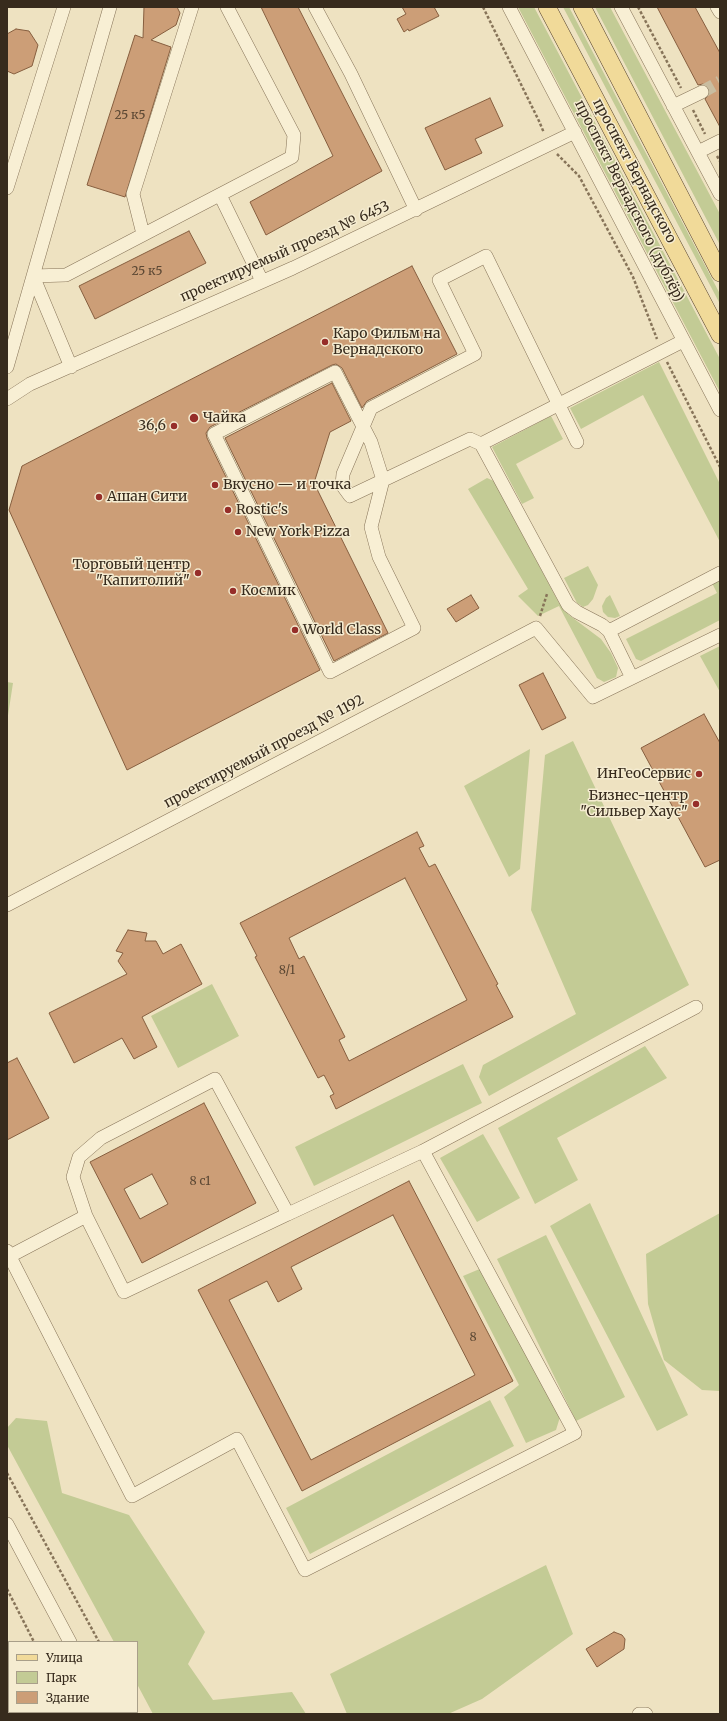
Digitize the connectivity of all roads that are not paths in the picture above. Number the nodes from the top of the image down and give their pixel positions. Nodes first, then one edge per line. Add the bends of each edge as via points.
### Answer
1 (64, 7) edge
2 (110, 7) edge
3 (192, 7) edge
4 (227, 7) edge
5 (315, 7) edge
6 (509, 7) edge
7 (547, 7) edge
8 (582, 7) edge
9 (621, 7) edge
10 (717, 7) edge
11 (720, 12) edge
12 (702, 92) tunnel mouth
13 (673, 106) junction
14 (575, 132) junction
15 (716, 143) edge
16 (698, 152) junction
17 (7, 188) edge
18 (720, 194) edge
19 (220, 195) junction
20 (416, 210) junction
21 (143, 234) junction
22 (720, 273) edge
23 (33, 276) junction
24 (262, 282) junction
25 (720, 335) edge
26 (683, 341) junction
27 (7, 367) edge
28 (71, 367) junction
29 (7, 399) edge
30 (559, 405) junction
31 (720, 410) edge
32 (577, 442) dead end
33 (481, 444) junction
34 (383, 480) junction
35 (720, 573) edge
36 (609, 631) junction
37 (720, 635) edge
38 (632, 678) junction
39 (7, 905) edge
40 (696, 1007) dead end
41 (423, 1151) junction
42 (288, 1214) junction
43 (86, 1216) junction
44 (8, 1254) edge
45 (7, 1524) edge
46 (69, 1641) edge
47 (639, 1714) edge
48 (646, 1714) edge

1 - 17 street
2 - 23 street
3 - 21 street via 133,194
4 - 19 street via 294,135 292,157
5 - 20 street
6 - 14 street, проспект Вернадского (дублёр)
7 - 25 main road, проспект Вернадского
8 - 22 main road, проспект Вернадского
9 - 13 street
10 - 11 street
12 - 13 street
13 - 16 street
14 - 20 street, проектируемый проезд № 6453
14 - 26 street, проспект Вернадского (дублёр)
15 - 16 street
16 - 18 street
19 - 21 street
19 - 24 street
20 - 24 street, проектируемый проезд № 6453
21 - 23 street via 66,275
23 - 27 street
23 - 28 street
24 - 28 street, проектируемый проезд № 6453
26 - 30 street
26 - 31 street, проспект Вернадского (дублёр)
28 - 29 street, проектируемый проезд № 6453 via 30,384
30 - 32 street
30 - 33 street
30 - 34 street via 486,256 438,280 475,354 370,408 343,474 342,485 350,496
33 - 34 street via 470,439
33 - 36 street via 568,605
34 - 34 street via 371,442 335,372 214,434 330,672 414,628 379,557 371,527
35 - 36 street
36 - 38 street
37 - 38 street
38 - 39 street, проектируемый проезд № 1192 via 593,697 536,628
40 - 41 street
41 - 42 street
41 - 44 street via 575,1434 306,1570 237,1440 132,1496
42 - 43 street via 124,1292
42 - 43 street via 215,1079 101,1138 79,1157 73,1177
43 - 44 street
45 - 46 street
47 - 48 street

